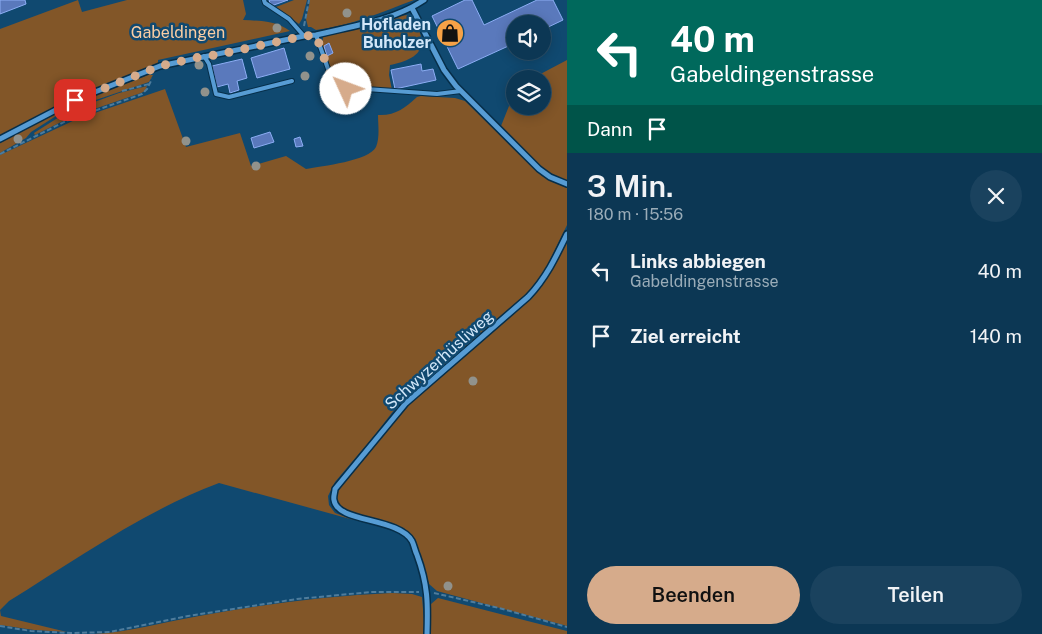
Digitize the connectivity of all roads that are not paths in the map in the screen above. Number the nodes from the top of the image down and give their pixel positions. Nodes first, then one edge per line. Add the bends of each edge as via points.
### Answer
1 (264, 0) edge
2 (424, 0) edge
3 (412, 8) junction
4 (316, 35) junction
5 (304, 36) junction
6 (204, 56) junction
7 (292, 82) dead end
8 (461, 91) junction
9 (0, 139) edge
10 (567, 184) edge
11 (567, 234) edge
12 (427, 634) edge

1 - 5 lane via 289,19
2 - 3 street
3 - 4 street
3 - 8 street via 444,70
4 - 5 street
4 - 8 lane via 333,83 338,87 437,94
5 - 6 street
6 - 7 lane via 216,94 229,97
6 - 9 street via 160,66 75,100
8 - 10 street via 539,169 550,178
11 - 12 street, Schwyzerhüsliweg via 540,285 406,403 335,489 337,508 391,525 412,540 428,592

